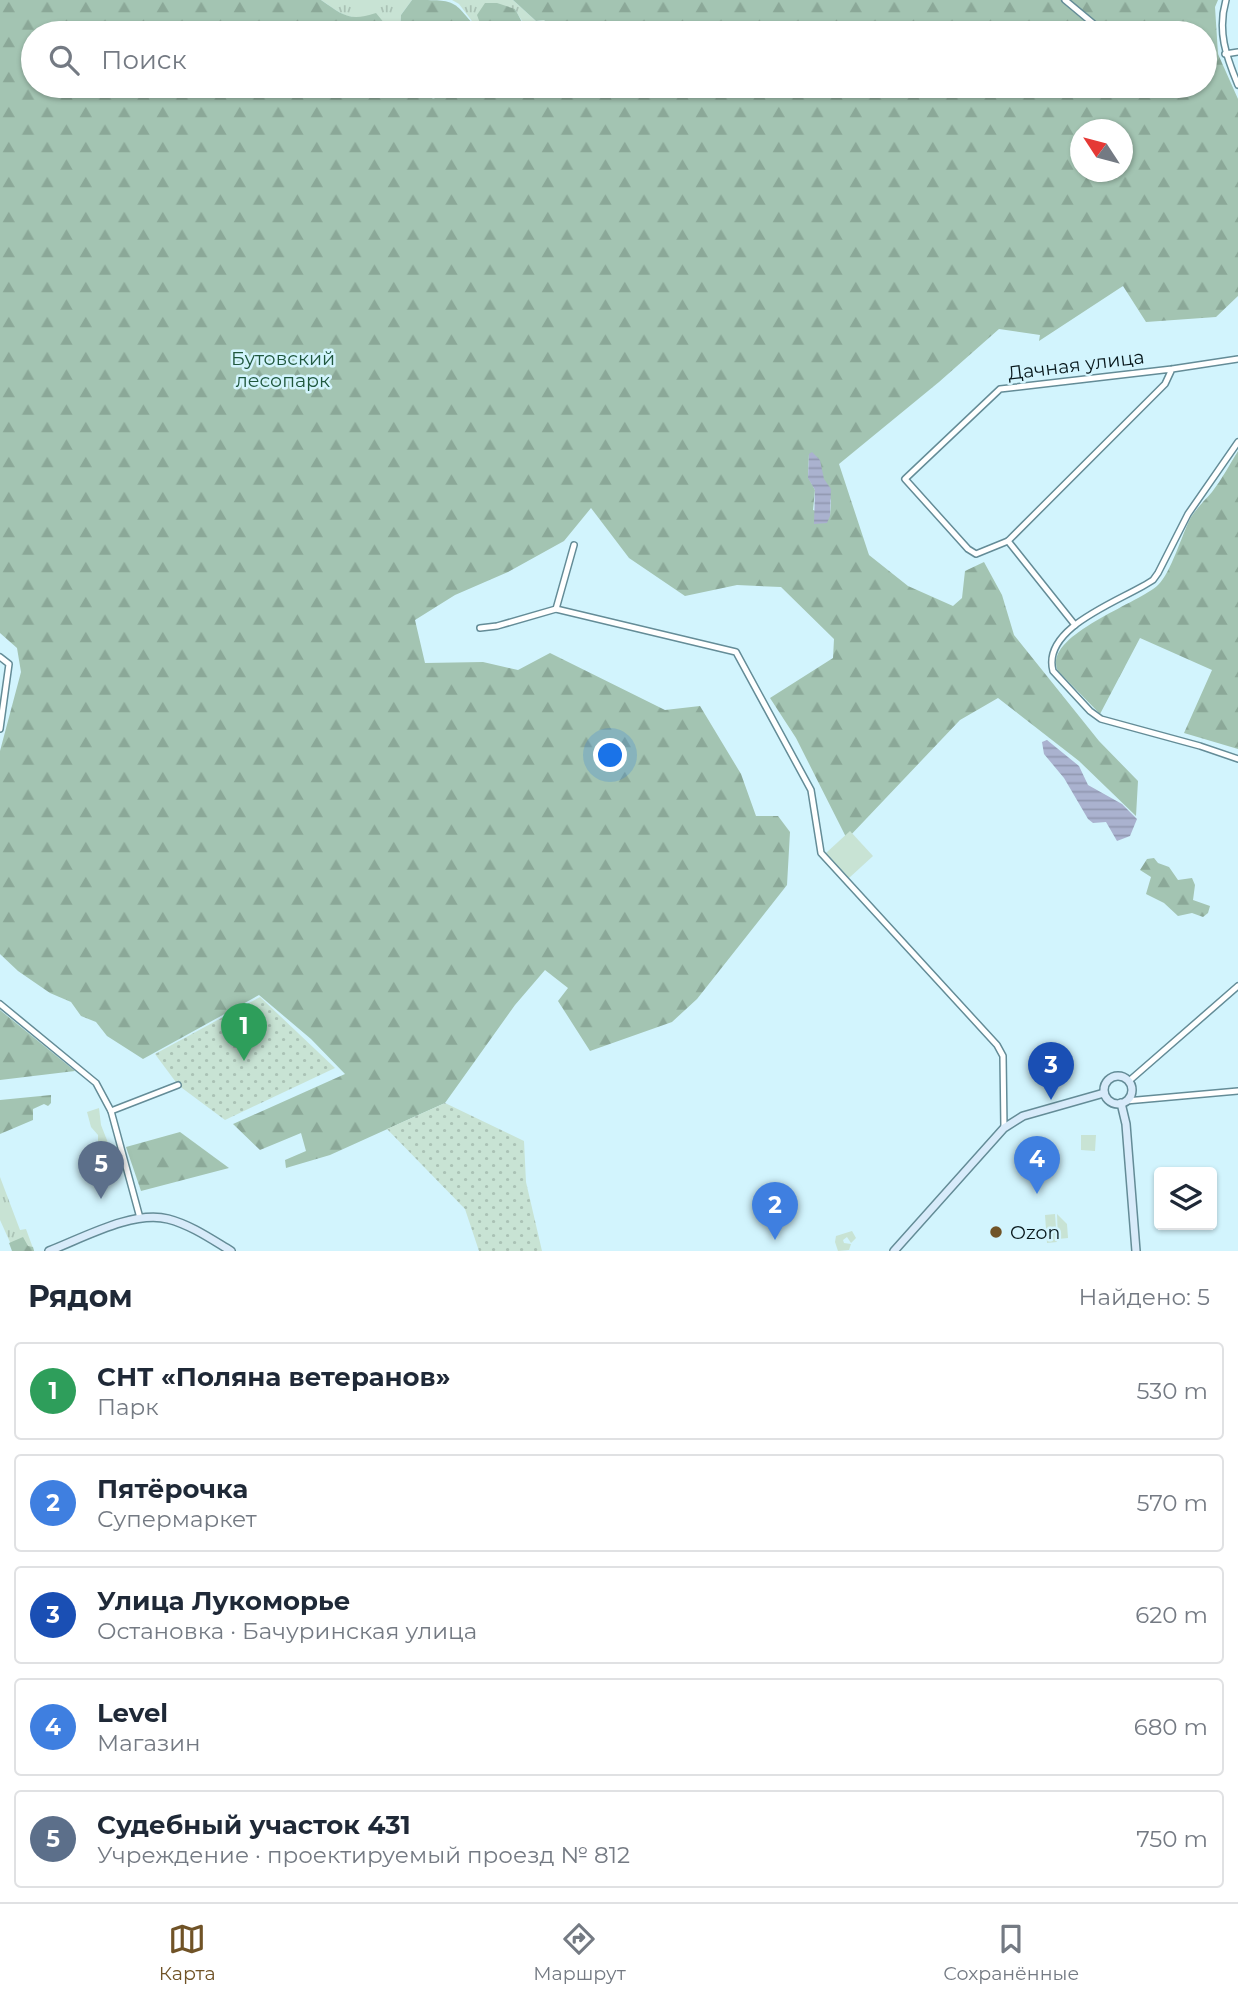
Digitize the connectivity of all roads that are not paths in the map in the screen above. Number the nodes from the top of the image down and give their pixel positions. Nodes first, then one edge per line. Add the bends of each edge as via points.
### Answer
1 (1065, 0) edge
2 (1226, 0) edge
3 (1090, 21) edge
4 (1238, 52) edge
5 (1225, 54) junction
6 (1238, 85) edge
7 (1238, 359) edge
8 (1172, 369) junction
9 (1238, 442) edge
10 (1008, 541) junction
11 (573, 545) dead end
12 (556, 609) junction
13 (1075, 625) junction
14 (480, 628) dead end
15 (0, 657) edge
16 (0, 725) edge
17 (1238, 759) edge
18 (1238, 986) edge
19 (0, 1004) edge
20 (1129, 1081) junction
21 (178, 1085) dead end
22 (1238, 1091) edge
23 (1104, 1093) junction
24 (1124, 1102) junction
25 (111, 1111) junction
26 (1004, 1128) junction
27 (140, 1218) junction
28 (50, 1251) edge
29 (231, 1251) edge
30 (894, 1251) edge
31 (1136, 1251) edge

1 - 3 street
2 - 5 street via 1222,15
4 - 5 street
5 - 6 street
7 - 8 street, Дачная улица
8 - 10 street, Дачная улица via 1165,384
8 - 10 street, Дачная улица via 1000,389 905,479 976,554
9 - 13 street via 1188,514 1153,580
10 - 13 street
11 - 12 street
12 - 14 street
12 - 26 street via 736,652 811,790 821,853 997,1045 1003,1056
13 - 17 street via 1059,641 1051,662 1053,671 1095,716
15 - 16 street via 9,664
18 - 20 street
19 - 25 street via 96,1083
20 - 23 street via 1119,1076 1109,1079
20 - 24 street via 1131,1091
21 - 25 street
22 - 24 street
23 - 24 street via 1111,1102
23 - 26 street via 1023,1116
24 - 31 street
25 - 27 street
26 - 30 street
27 - 28 street
27 - 29 street via 178,1222

